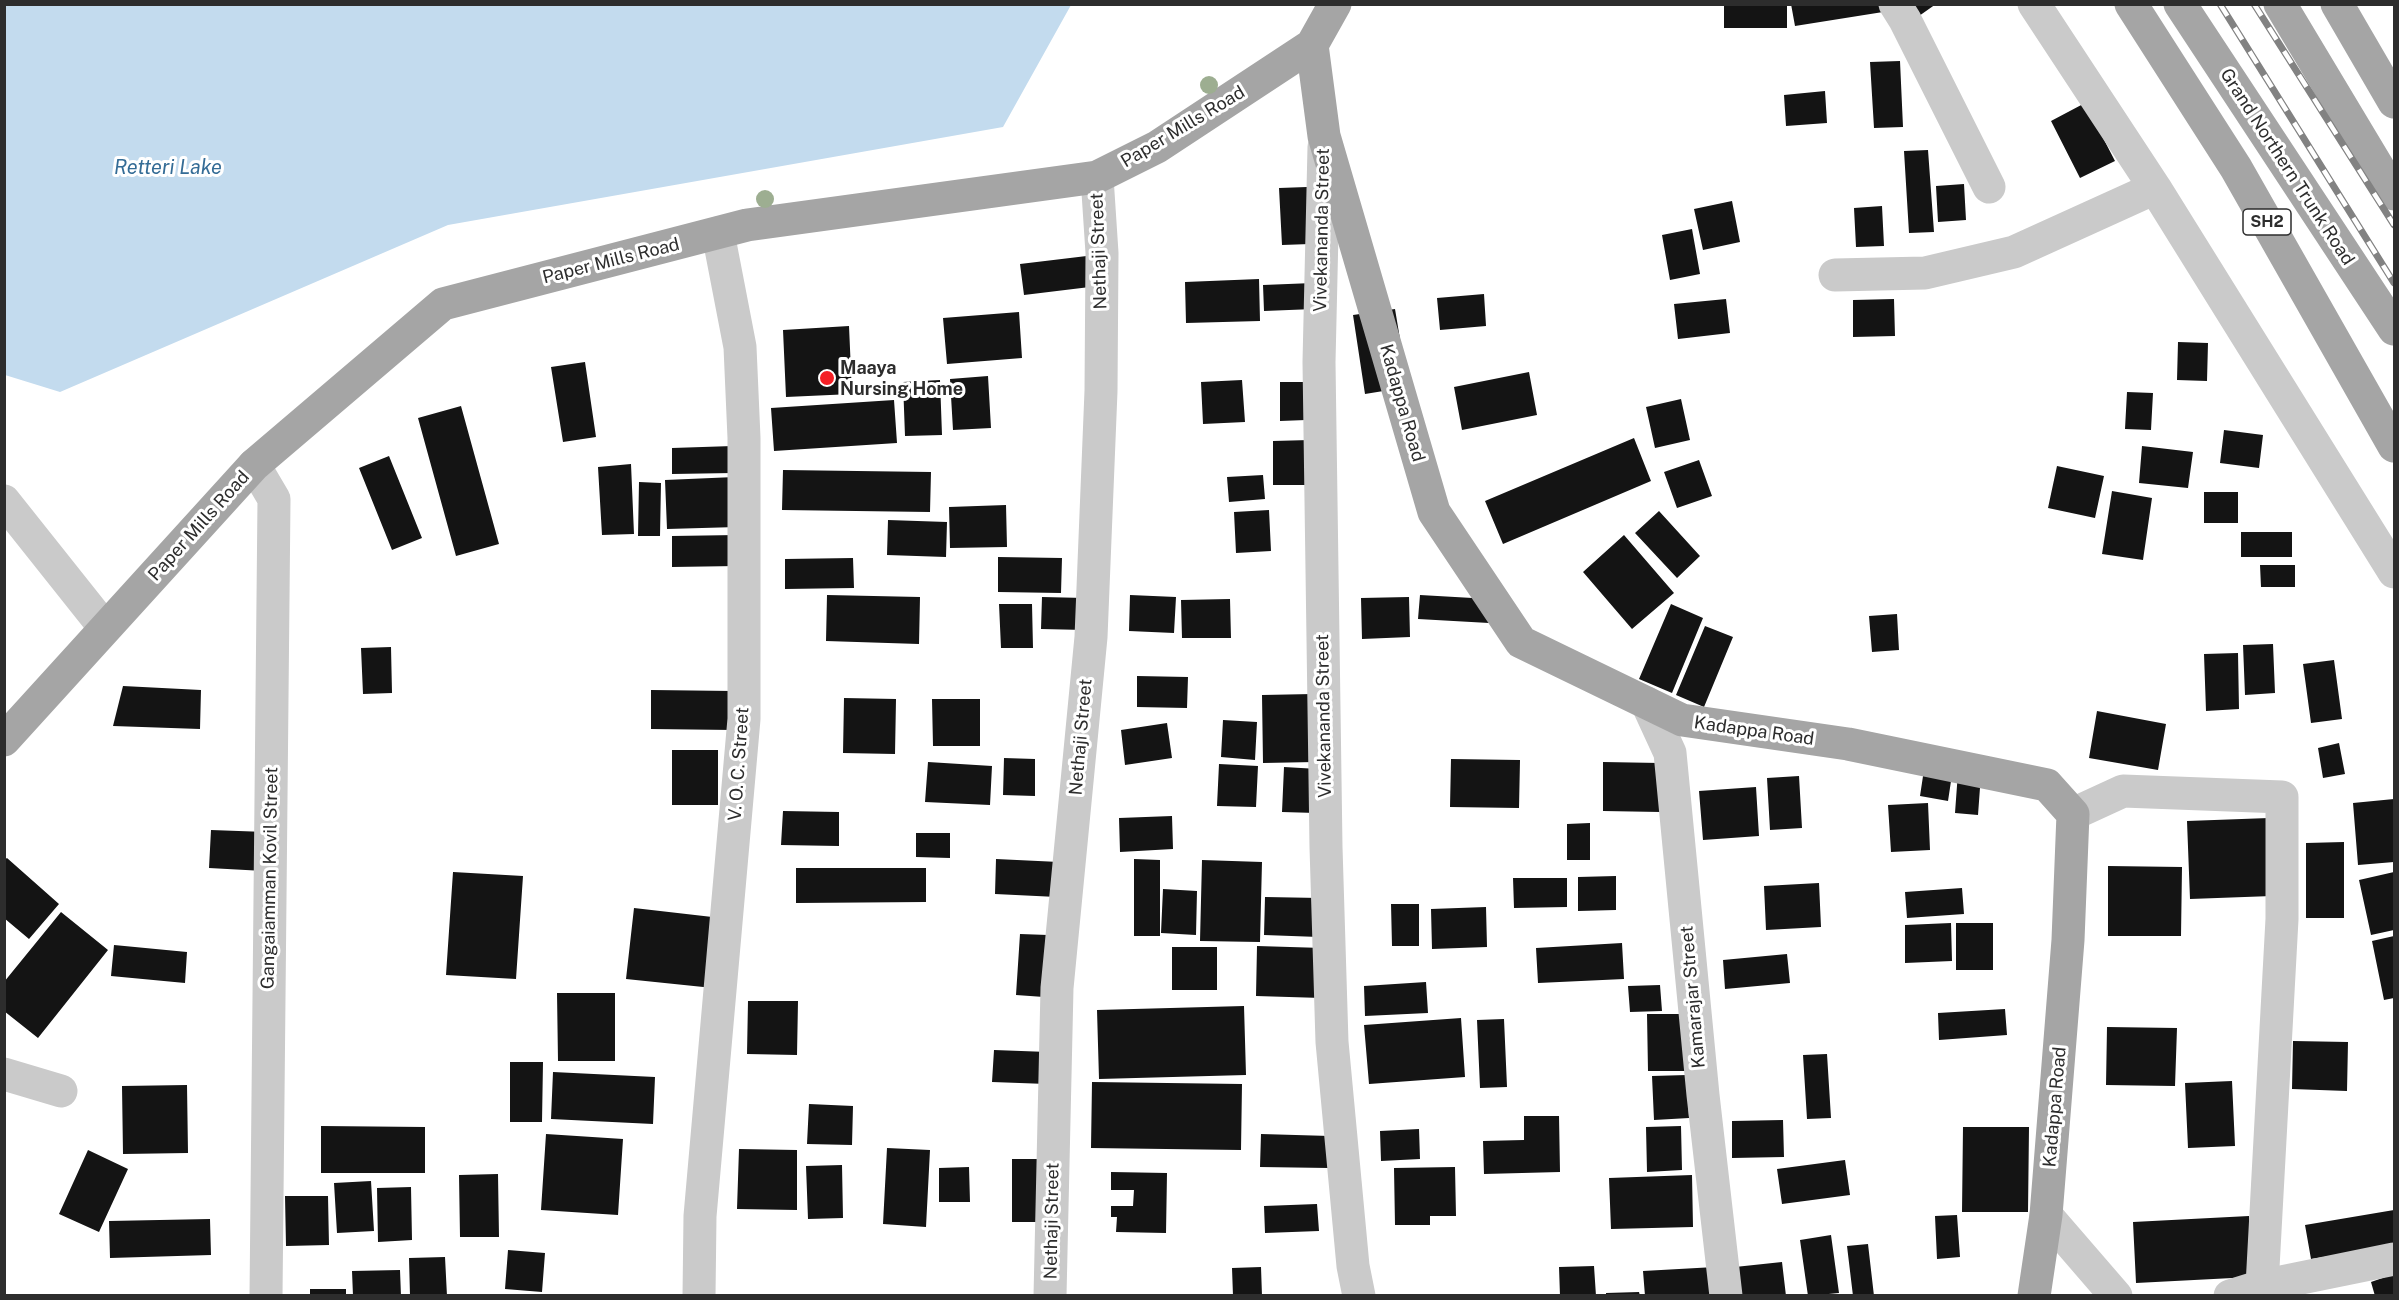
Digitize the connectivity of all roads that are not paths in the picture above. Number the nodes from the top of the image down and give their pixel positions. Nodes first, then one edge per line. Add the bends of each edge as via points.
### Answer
1 (1335, 4) edge
2 (1895, 4) edge
3 (2034, 4) edge
4 (2131, 4) edge
5 (2180, 4) edge
6 (2280, 4) edge
7 (2337, 4) edge
8 (1312, 45) junction
9 (2394, 102) edge
10 (1324, 136) junction
11 (1097, 177) junction
12 (1989, 188) dead end
13 (2155, 188) junction
14 (2394, 194) edge
15 (718, 233) junction
16 (1835, 275) dead end
17 (2394, 329) edge
18 (2394, 446) edge
19 (254, 465) junction
20 (4, 501) edge
21 (2394, 572) edge
22 (105, 628) junction
23 (1647, 703) junction
24 (4, 741) edge
25 (2073, 814) junction
26 (4, 1074) edge
27 (61, 1091) dead end
28 (2046, 1215) junction
29 (2394, 1259) edge
30 (2262, 1286) junction
31 (266, 1296) edge
32 (699, 1296) edge
33 (1050, 1296) edge
34 (1359, 1296) edge
35 (1726, 1296) edge
36 (2034, 1296) edge
37 (2116, 1296) edge
38 (2230, 1296) edge

1 - 8 main road, Paper Mills Road
2 - 12 street
3 - 13 street
4 - 18 main road, SH2 via 2236,168
5 - 17 main road, Grand Northern Trunk Road
6 - 14 main road
7 - 9 main road
8 - 10 main road, Kadappa Road
8 - 11 main road, Paper Mills Road via 1157,147
10 - 23 main road, Kadappa Road via 1434,512 1521,642
10 - 34 street, Vivekananda Street via 1319,362 1326,858 1332,1042
11 - 15 main road, Paper Mills Road via 747,225
11 - 33 street, Nethaji Street via 1102,253 1101,403 1091,637 1057,988
13 - 16 street via 2014,252 1925,273
13 - 21 street
15 - 19 main road, Paper Mills Road via 443,303
15 - 32 street, V. O. C. Street via 740,359 744,438 744,719 700,1216
19 - 22 main road, Paper Mills Road
19 - 31 street, Gangaiamman Kovil Street via 274,499
20 - 22 street
22 - 24 main road, Paper Mills Road
23 - 25 main road, Kadappa Road via 1682,720 1848,744 2047,785
23 - 35 street, Kamarajar Street via 1670,753 1702,1095
25 - 28 main road, Kadappa Road via 2068,940
25 - 30 street via 2123,791 2282,797 2282,919
26 - 27 street
28 - 36 main road, Kadappa Road
28 - 37 street
29 - 30 street
30 - 38 street

